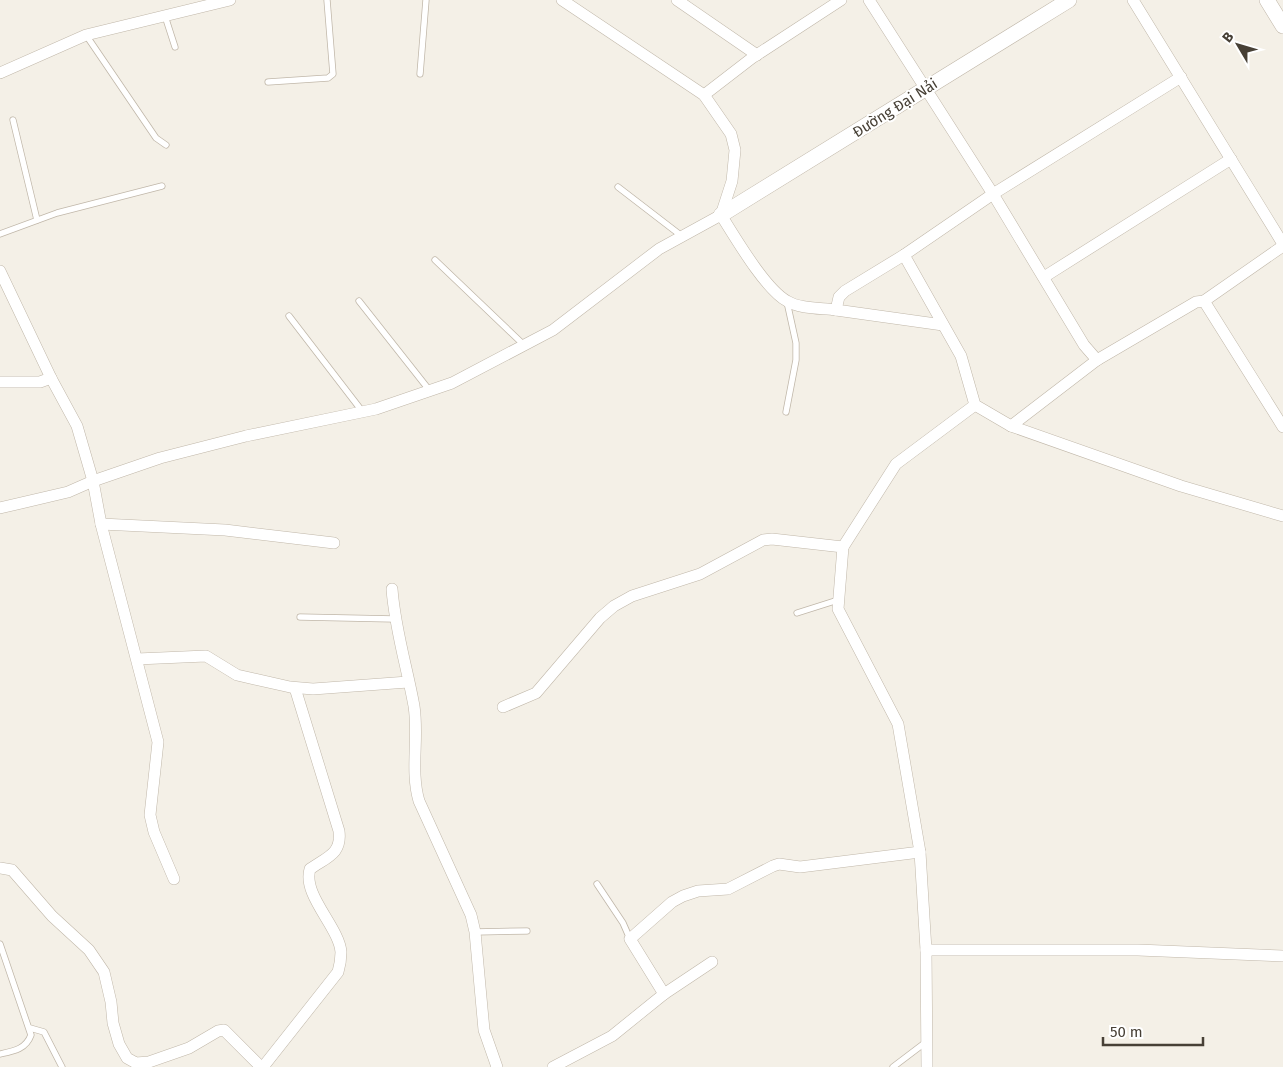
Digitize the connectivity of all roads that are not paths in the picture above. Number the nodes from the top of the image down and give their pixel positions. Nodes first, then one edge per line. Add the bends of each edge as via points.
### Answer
1 (230, 0) edge
2 (327, 0) edge
3 (426, 0) edge
4 (562, 0) edge
5 (677, 0) edge
6 (841, 0) edge
7 (869, 0) edge
8 (1069, 0) edge
9 (1133, 0) edge
10 (1267, 0) edge
11 (165, 16) junction
12 (1283, 26) edge
13 (86, 35) junction
14 (175, 47) dead end
15 (757, 55) junction
16 (0, 72) edge
17 (420, 74) dead end
18 (1181, 77) junction
19 (268, 82) dead end
20 (925, 90) junction
21 (704, 95) junction
22 (13, 120) dead end
23 (166, 145) dead end
24 (1230, 158) junction
25 (162, 186) dead end
26 (618, 187) dead end
27 (993, 194) junction
28 (721, 215) junction
29 (36, 220) junction
30 (0, 234) edge
31 (683, 237) junction
32 (1283, 245) edge
33 (904, 255) junction
34 (435, 260) dead end
35 (0, 271) edge
36 (1044, 277) junction
37 (359, 301) dead end
38 (1204, 301) junction
39 (787, 302) junction
40 (836, 310) junction
41 (289, 316) dead end
42 (942, 325) junction
43 (524, 345) junction
44 (1097, 360) junction
45 (51, 378) junction
46 (0, 382) edge
47 (430, 391) junction
48 (975, 405) junction
49 (362, 411) junction
50 (786, 412) dead end
51 (1011, 426) junction
52 (1283, 427) edge
53 (93, 481) junction
54 (0, 508) edge
55 (1283, 516) edge
56 (101, 524) junction
57 (334, 543) dead end
58 (843, 547) junction
59 (392, 589) dead end
60 (838, 600) junction
61 (796, 613) dead end
62 (300, 617) dead end
63 (394, 620) junction
64 (137, 659) junction
65 (408, 682) junction
66 (295, 688) junction
67 (503, 707) dead end
68 (920, 852) junction
69 (0, 868) edge
70 (174, 880) dead end
71 (597, 884) dead end
72 (527, 931) dead end
73 (475, 932) junction
74 (630, 939) junction
75 (0, 944) edge
76 (926, 950) junction
77 (1283, 956) edge
78 (712, 962) dead end
79 (664, 994) junction
80 (30, 1028) junction
81 (926, 1042) junction
82 (0, 1054) edge
83 (62, 1067) edge
84 (262, 1067) edge
85 (497, 1067) edge
86 (553, 1067) edge
87 (893, 1067) edge
88 (927, 1067) edge

1 - 11 street
2 - 19 lane via 333,74 328,78
3 - 17 lane
4 - 21 street
5 - 15 street
6 - 15 street
7 - 20 street
8 - 20 street, Đường Đại Nải
9 - 18 street
10 - 12 street
11 - 13 street
11 - 14 lane
13 - 16 street
13 - 23 lane via 156,138
15 - 21 street
18 - 24 street
18 - 27 street
20 - 27 street
20 - 28 street, Đường Đại Nải
21 - 28 street via 730,134 735,150 732,181
22 - 29 lane
24 - 32 street
24 - 36 street
25 - 29 lane
26 - 31 lane
27 - 33 street
27 - 36 street
28 - 31 street
28 - 39 street via 756,269
29 - 30 lane
31 - 43 street via 659,250 553,330
32 - 38 street
33 - 40 street via 841,294
33 - 42 street
34 - 43 lane
35 - 45 street
36 - 44 street via 1084,346
37 - 47 lane
38 - 44 street via 1196,302
38 - 52 street
39 - 40 street
39 - 50 lane via 796,343 796,360
40 - 42 street
41 - 49 lane
42 - 48 street via 961,356
43 - 47 street
44 - 51 street
45 - 46 street via 34,382
45 - 53 street via 77,426
47 - 49 street
48 - 51 street
48 - 58 street via 896,464
49 - 53 street via 160,458
51 - 55 street via 1182,486
53 - 54 street via 68,492
53 - 56 street
56 - 57 street via 225,530
56 - 64 street
58 - 60 street
58 - 67 street via 763,540 700,574 632,596 600,618 536,693
59 - 63 street
60 - 61 lane
60 - 68 street via 841,618 898,724
62 - 63 lane
63 - 65 street
64 - 66 street via 206,656 237,675
64 - 70 street via 158,742 150,816
65 - 66 street
65 - 73 street via 415,721 414,786 471,915
66 - 84 street via 339,831 338,849 310,869 308,881 341,951 340,963 338,972
68 - 74 street via 800,867 779,864 728,889 698,891 683,896
68 - 76 street
69 - 84 street via 12,870 52,916 89,950 104,972 113,1024 127,1058 136,1063 149,1062 189,1048 224,1030
71 - 74 lane
72 - 73 lane
73 - 85 street via 484,1030
74 - 79 street
75 - 80 lane
76 - 77 street via 1138,950
76 - 81 street
78 - 79 street
79 - 86 street via 612,1036
80 - 82 lane via 28,1042 21,1048
80 - 83 lane via 44,1032
81 - 87 lane
81 - 88 street

